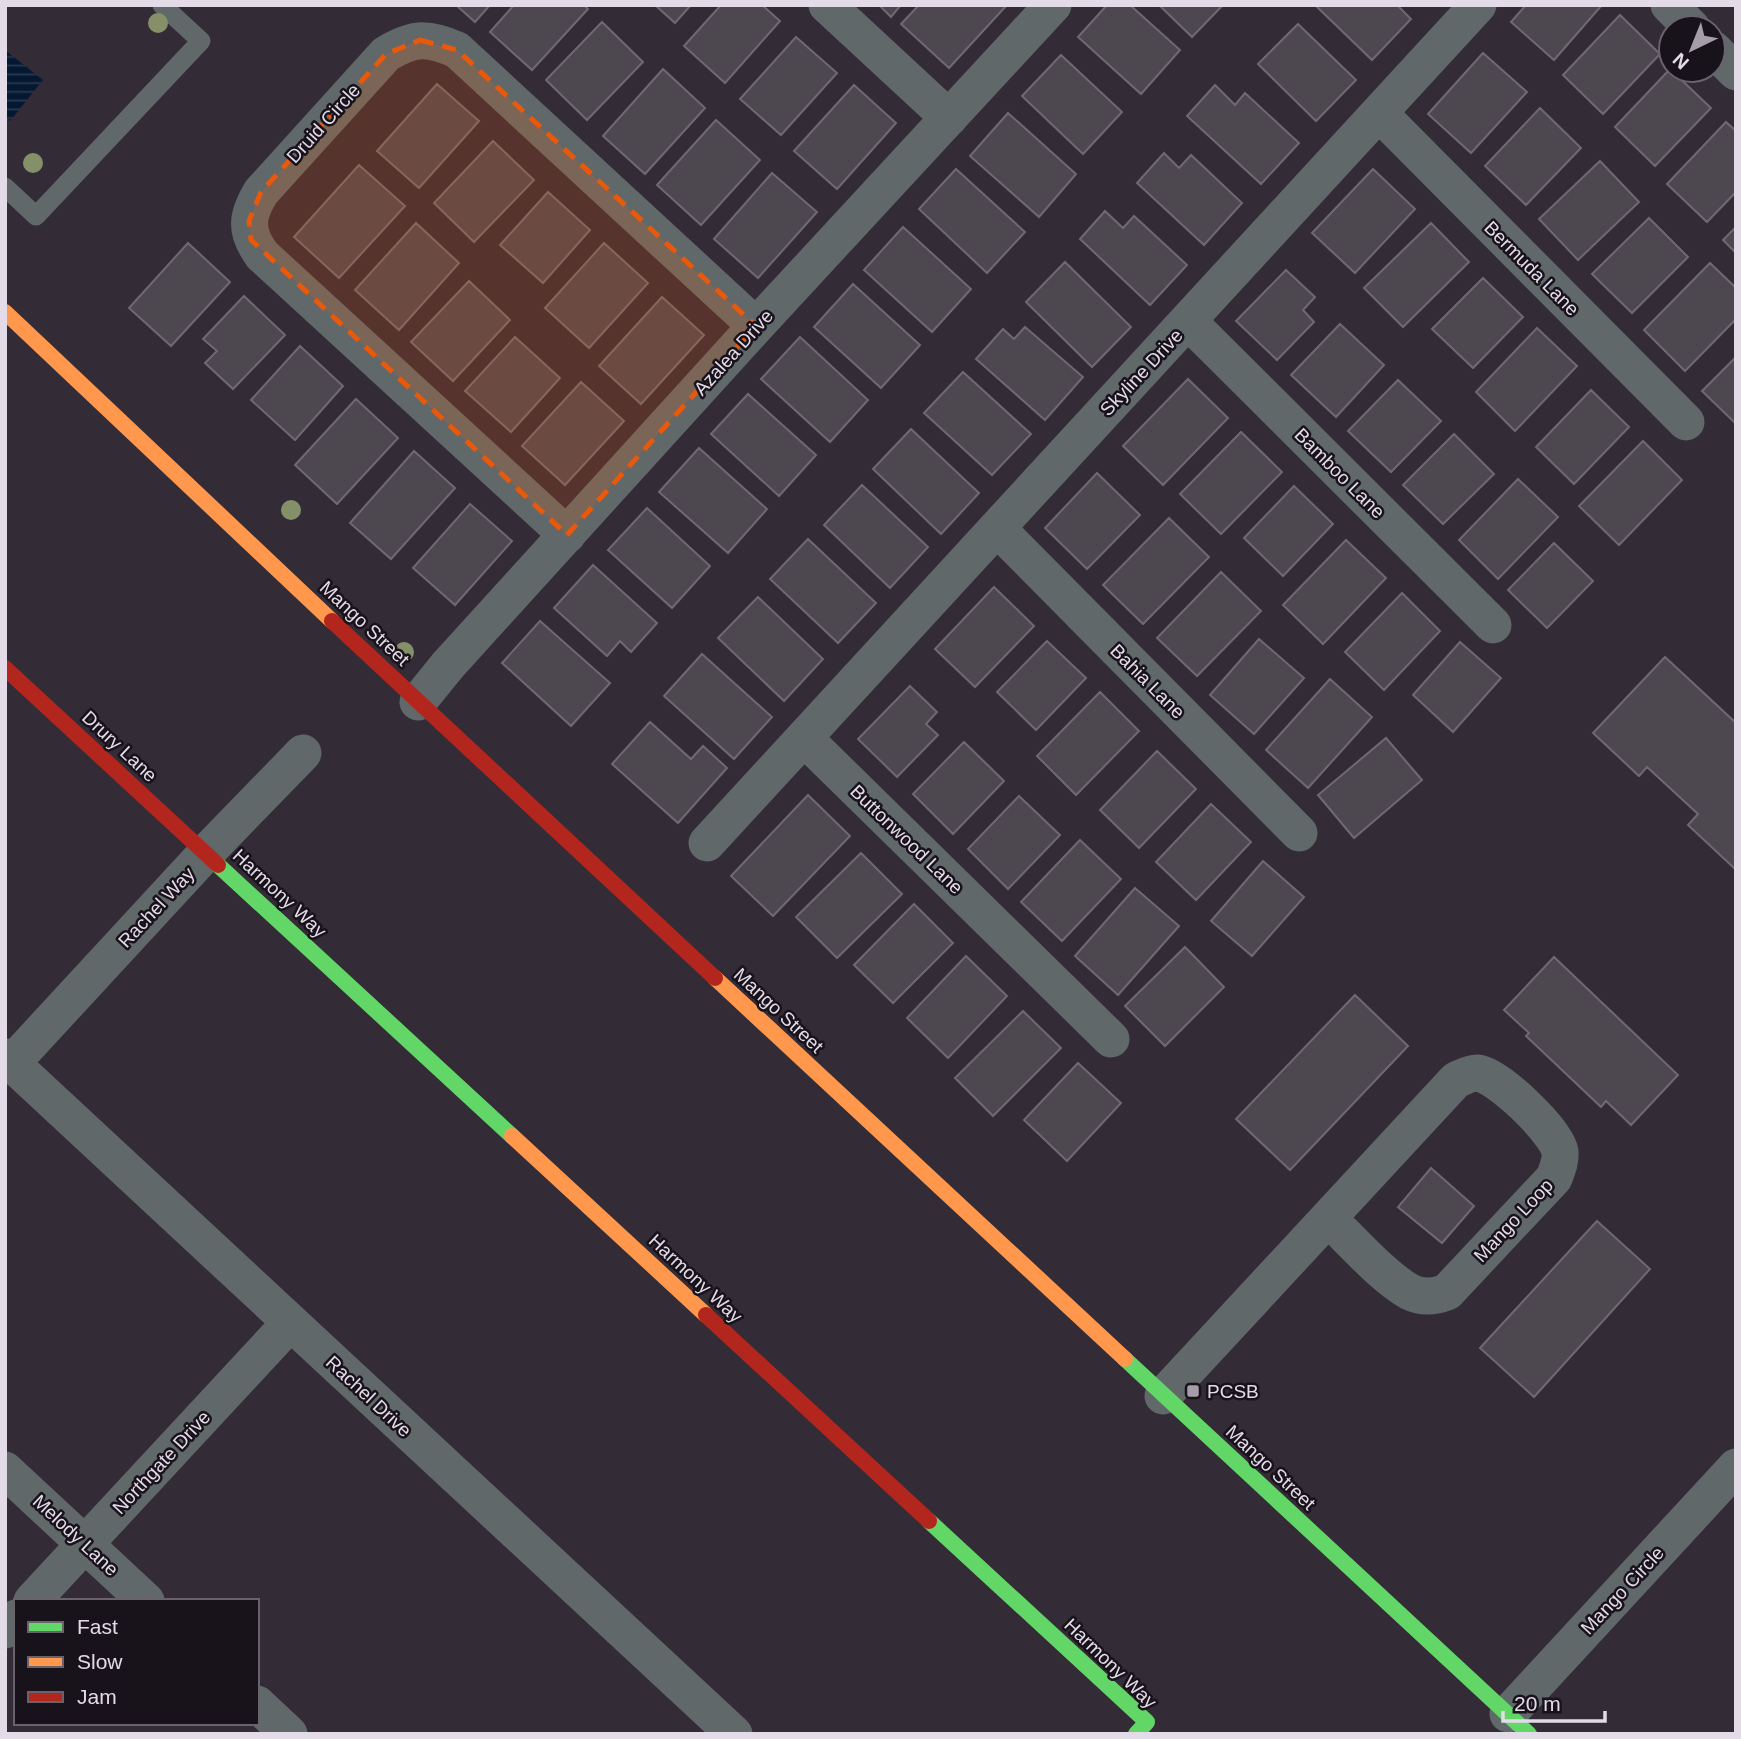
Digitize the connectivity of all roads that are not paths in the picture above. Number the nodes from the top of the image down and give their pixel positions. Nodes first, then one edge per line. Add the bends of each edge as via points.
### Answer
1 (162, 5) edge
2 (827, 5) edge
3 (1053, 5) edge
4 (1478, 5) edge
5 (1379, 113) junction
6 (949, 118) junction
7 (5, 187) edge
8 (5, 312) edge
9 (1188, 321) junction
10 (756, 326) junction
11 (1686, 422) dead end
12 (997, 528) junction
13 (567, 535) junction
14 (1493, 625) dead end
15 (5, 668) edge
16 (418, 702) junction
17 (804, 738) junction
18 (303, 753) dead end
19 (1299, 833) dead end
20 (707, 843) dead end
21 (205, 853) junction
22 (1111, 1040) dead end
23 (9, 1060) edge
24 (1328, 1219) junction
25 (290, 1323) junction
26 (1163, 1396) junction
27 (1736, 1467) edge
28 (5, 1470) edge
29 (84, 1543) junction
30 (34, 1599) edge
31 (144, 1599) edge
32 (259, 1706) edge
33 (1518, 1724) edge
34 (289, 1734) edge
35 (734, 1734) edge
36 (1136, 1734) edge

1 - 7 lane via 201,41 36,216
2 - 6 street
3 - 6 street, Azalea Drive
4 - 5 street, Skyline Drive
5 - 9 street, Skyline Drive
5 - 11 street, Bermuda Lane
6 - 10 street, Azalea Drive
8 - 16 street, Mango Street
9 - 12 street, Skyline Drive
9 - 14 street, Bamboo Lane
10 - 13 street, Azalea Drive
10 - 13 street, Druid Circle via 457,50 438,42 402,44 386,54 270,182 252,207 249,221 251,240 262,255
12 - 17 street, Skyline Drive
12 - 19 street, Bahia Lane
13 - 16 street, Azalea Drive
15 - 21 street, Drury Lane
16 - 26 street, Mango Street
17 - 20 street
17 - 22 street, Buttonwood Lane
18 - 21 street, Rachel Way
21 - 23 street, Rachel Way
21 - 36 street, Harmony Way via 1147,1722
23 - 25 street, Rachel Drive
24 - 24 street, Mango Loop via 1457,1080 1468,1075 1490,1077 1506,1089 1551,1134 1560,1151 1554,1178 1447,1292 1436,1296 1411,1293
24 - 26 street, Mango Loop
25 - 29 street, Northgate Drive
25 - 35 street, Rachel Drive
26 - 33 street, Mango Street
27 - 33 street, Mango Circle
28 - 29 street, Melody Lane
29 - 30 street, Northgate Drive
29 - 31 street, Melody Lane
32 - 34 street

